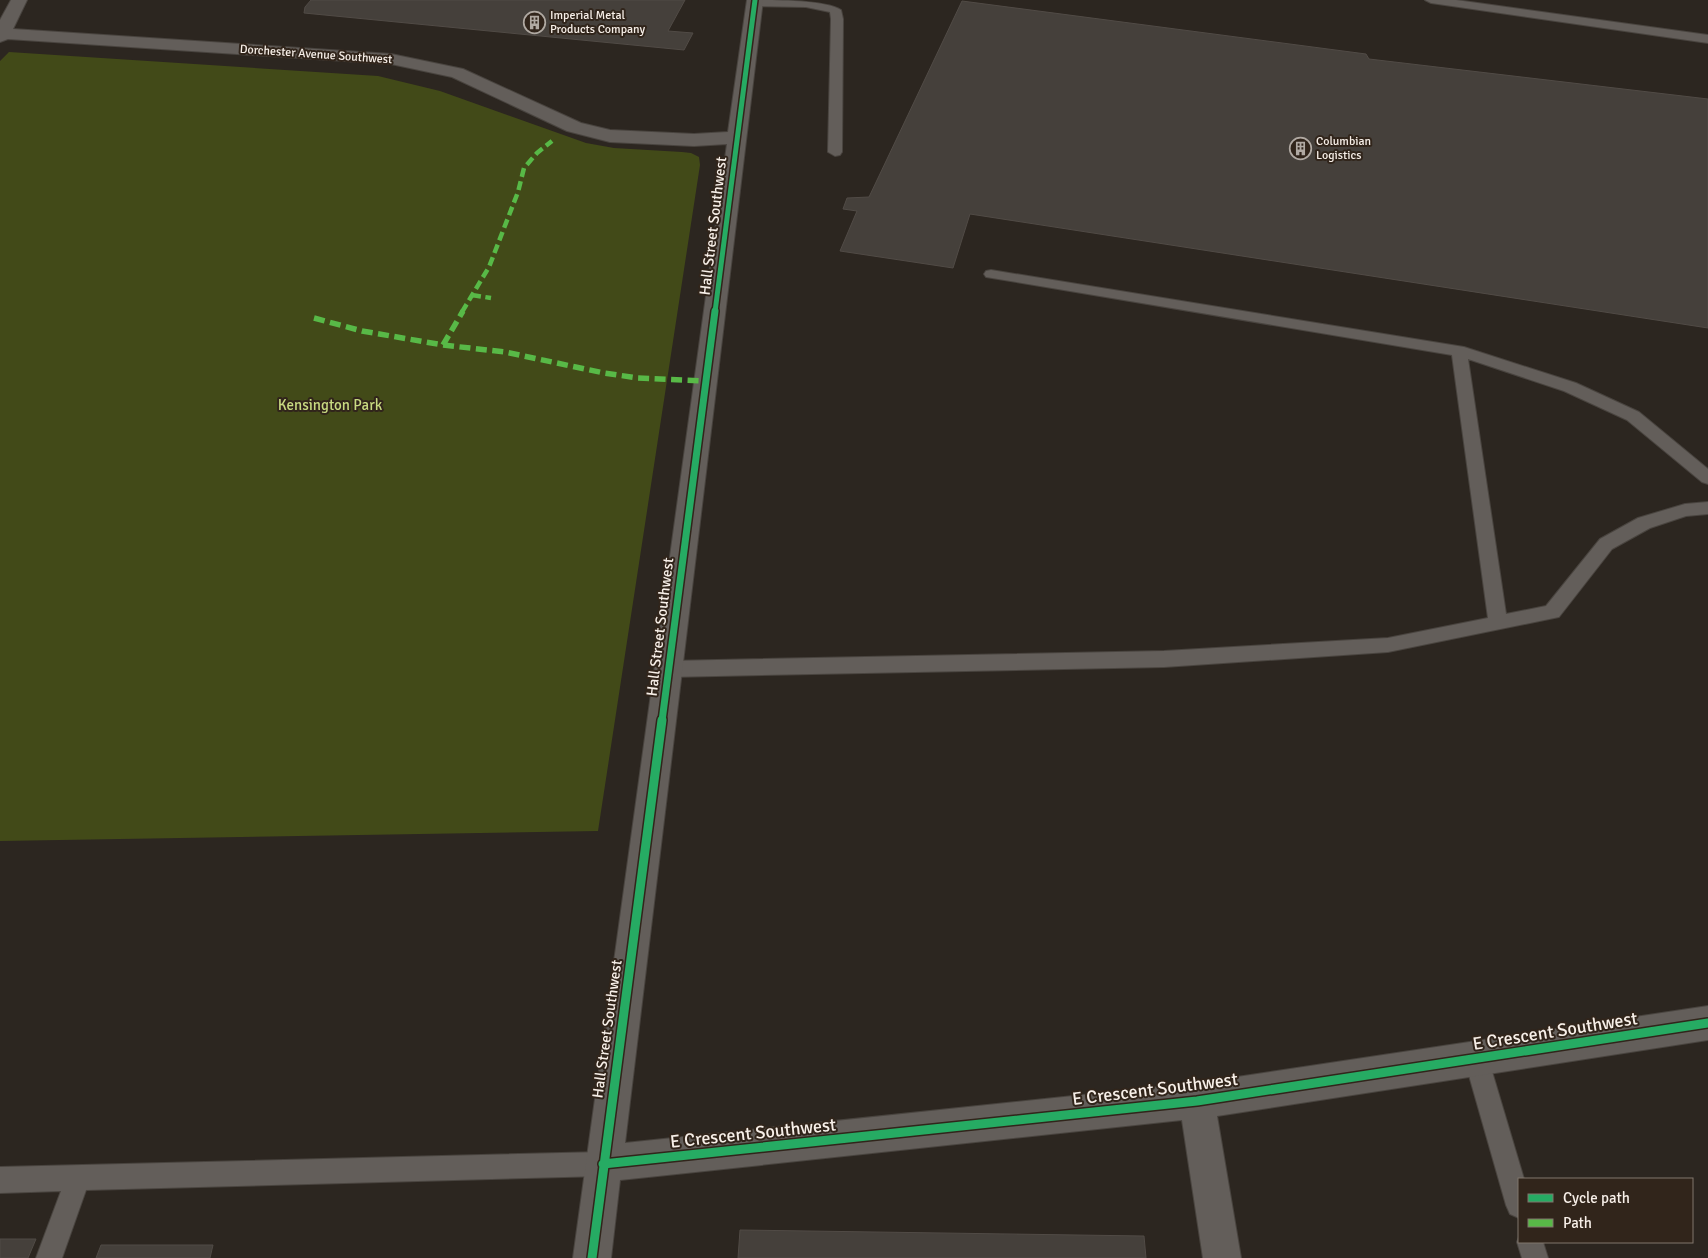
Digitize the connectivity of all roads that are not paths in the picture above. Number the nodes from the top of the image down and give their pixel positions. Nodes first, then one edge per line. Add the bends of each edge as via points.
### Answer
1 (19, 0) edge
2 (1431, 0) edge
3 (755, 2) edge
4 (1, 35) edge
5 (1708, 38) edge
6 (738, 137) junction
7 (835, 152) dead end
8 (991, 274) dead end
9 (1459, 351) junction
10 (1708, 478) edge
11 (1708, 508) edge
12 (1498, 623) junction
13 (668, 669) junction
14 (1708, 1023) edge
15 (1476, 1058) junction
16 (1197, 1101) junction
17 (603, 1164) junction
18 (78, 1178) junction
19 (0, 1180) edge
20 (1518, 1202) edge
21 (1530, 1243) edge
22 (49, 1258) edge
23 (592, 1258) edge
24 (1222, 1258) edge
25 (1535, 1258) edge

1 - 4 street
2 - 5 lane
3 - 6 street, Hall Street Southwest
3 - 7 lane via 826,6 835,10
4 - 6 street, Dorchester Avenue Southwest via 391,59 457,73 574,127 610,136 694,140
6 - 13 street, Hall Street Southwest
8 - 9 lane
9 - 10 lane via 1570,387 1633,416
9 - 12 lane
11 - 12 lane via 1685,510 1644,523 1621,535 1606,544 1552,612
12 - 13 lane via 1388,644 1164,659
13 - 17 street, Hall Street Southwest
14 - 15 street, E Crescent Southwest
15 - 16 street, E Crescent Southwest
15 - 20 lane
16 - 17 street, E Crescent Southwest
16 - 24 street
17 - 18 lane
17 - 23 street, Hall Street Southwest
18 - 19 lane
18 - 22 lane
21 - 25 lane

